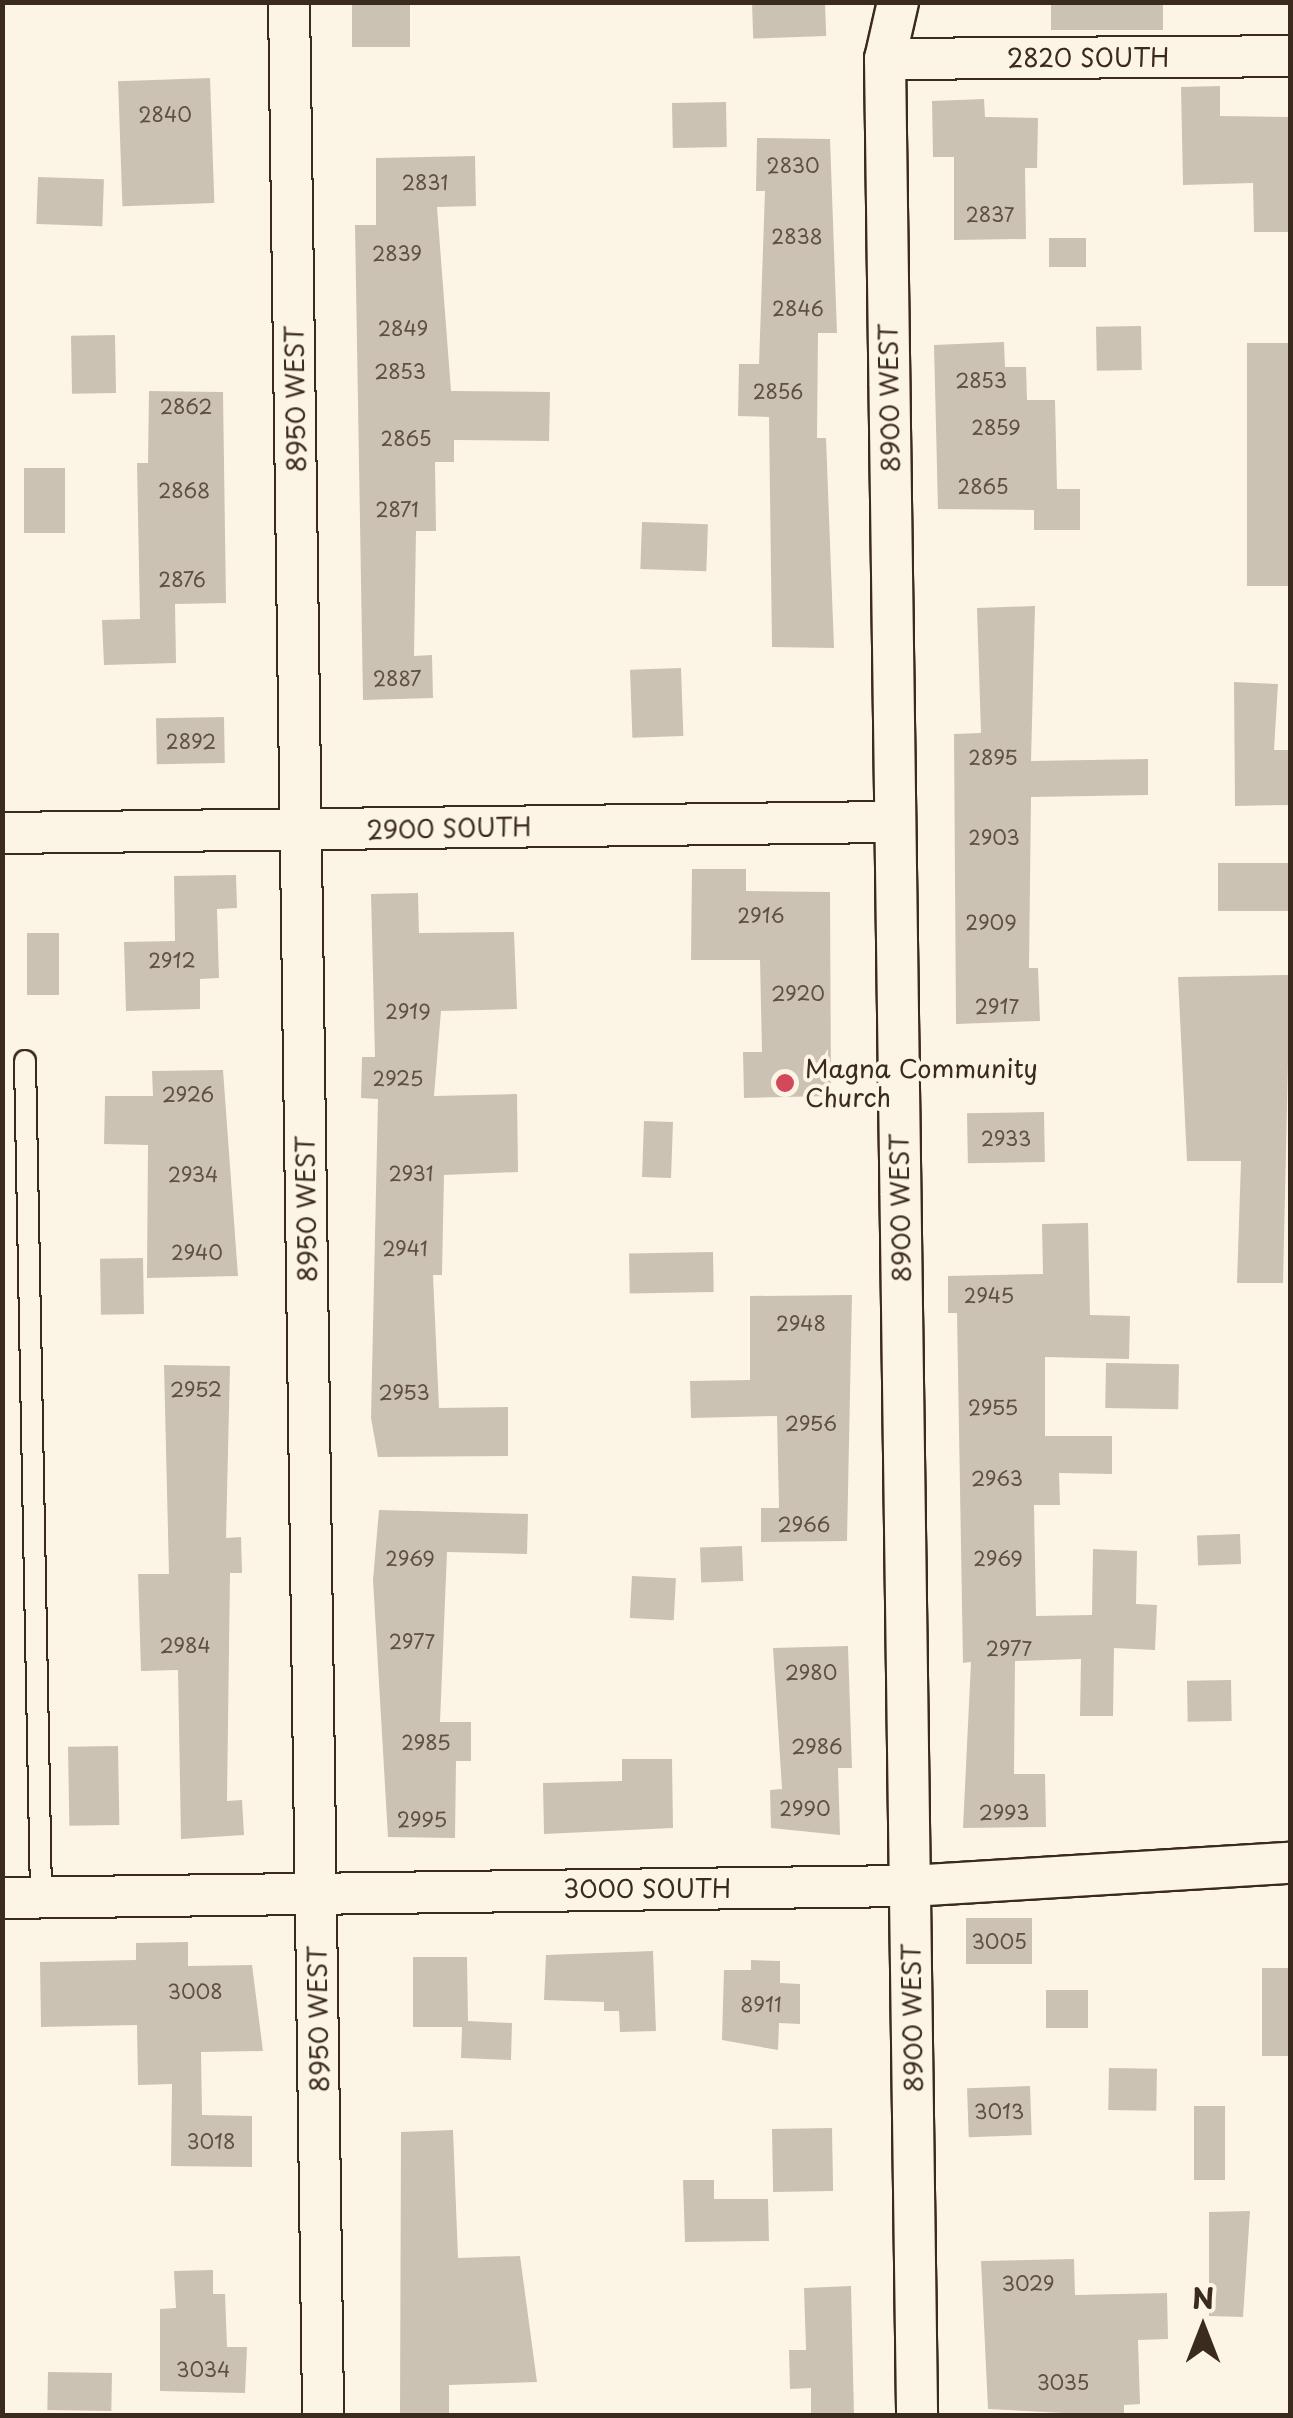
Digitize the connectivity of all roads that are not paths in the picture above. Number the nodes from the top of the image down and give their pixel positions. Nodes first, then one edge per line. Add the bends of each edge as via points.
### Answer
1 (290, 2) edge
2 (898, 2) edge
3 (1290, 56) edge
4 (885, 59) junction
5 (895, 822) junction
6 (301, 829) junction
7 (2, 834) edge
8 (25, 1060) dead end
9 (1290, 1863) edge
10 (910, 1886) junction
11 (316, 1890) junction
12 (22, 1897) edge
13 (323, 2416) edge
14 (918, 2416) edge

1 - 6 street, 8950 WEST
2 - 4 street, 8900 WEST
3 - 4 street, 2820 SOUTH
4 - 5 street, 8900 WEST
5 - 6 street, 2900 SOUTH
5 - 10 street, 8900 WEST
6 - 7 street, 2900 SOUTH
6 - 11 street, 8950 WEST
8 - 12 lane
9 - 10 street, 3000 SOUTH
10 - 11 street, 3000 SOUTH
10 - 14 street, 8900 WEST
11 - 12 street, 3000 SOUTH
11 - 13 street, 8950 WEST

